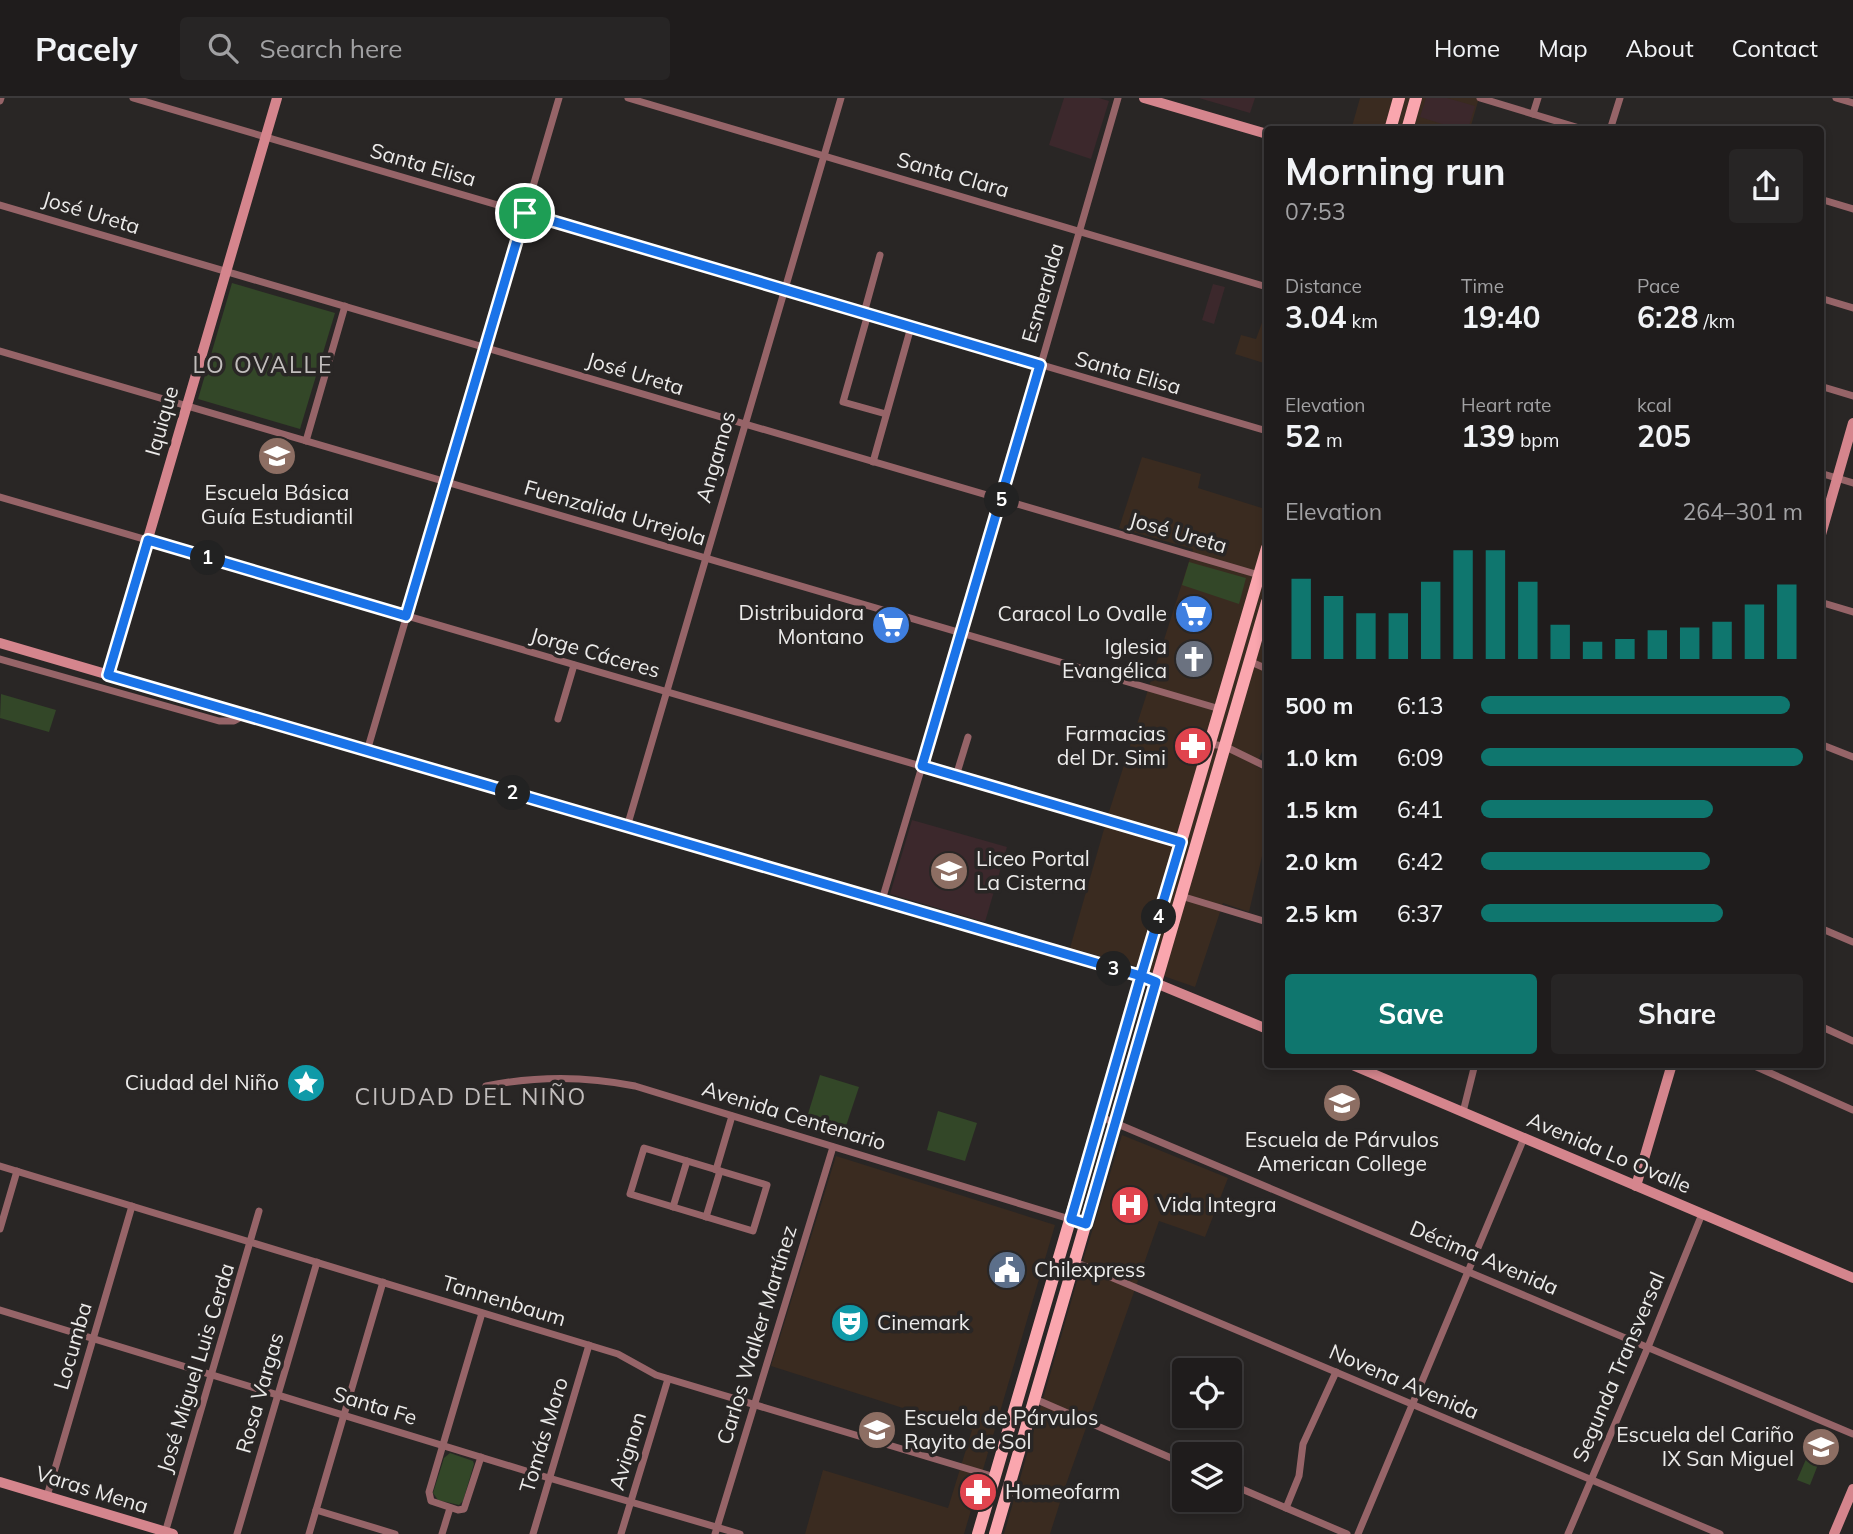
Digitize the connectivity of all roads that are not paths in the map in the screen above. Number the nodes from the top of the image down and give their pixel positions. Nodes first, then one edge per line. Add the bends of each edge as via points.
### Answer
1 (132, 98) edge
2 (277, 98) edge
3 (559, 98) edge
4 (628, 98) edge
5 (841, 98) edge
6 (1118, 98) edge
7 (1144, 98) edge
8 (1399, 98) edge
9 (1416, 98) edge
10 (1480, 98) edge
11 (1538, 98) edge
12 (1620, 98) edge
13 (1836, 98) edge
14 (1853, 103) edge
15 (1533, 114) junction
16 (1391, 126) edge
17 (1408, 126) edge
18 (1573, 126) edge
19 (1611, 126) edge
20 (1264, 133) edge
21 (265, 137) junction
22 (824, 155) junction
23 (1824, 200) edge
24 (0, 205) edge
25 (1853, 209) edge
26 (525, 213) junction
27 (1079, 230) junction
28 (880, 255) dead end
29 (226, 272) junction
30 (1264, 285) edge
31 (784, 290) junction
32 (1824, 299) edge
33 (345, 306) junction
34 (1853, 308) edge
35 (866, 314) junction
36 (911, 327) junction
37 (485, 347) junction
38 (0, 351) edge
39 (1040, 365) junction
40 (1824, 387) edge
41 (1853, 396) edge
42 (187, 406) junction
43 (886, 414) junction
44 (1853, 423) edge
45 (744, 425) junction
46 (1264, 431) edge
47 (306, 441) junction
48 (873, 462) junction
49 (1824, 474) edge
50 (1837, 478) junction
51 (446, 482) junction
52 (1853, 483) edge
53 (0, 497) edge
54 (1002, 500) junction
55 (1824, 524) edge
56 (148, 540) junction
57 (705, 558) junction
58 (1264, 558) edge
59 (1259, 575) junction
60 (1824, 603) edge
61 (1264, 612) edge
62 (1853, 612) edge
63 (406, 616) junction
64 (962, 634) junction
65 (0, 643) edge
66 (0, 659) edge
67 (1250, 660) junction
68 (574, 665) junction
69 (1264, 667) edge
70 (108, 675) junction
71 (665, 692) junction
72 (1220, 709) junction
73 (245, 715) junction
74 (558, 719) dead end
75 (968, 737) dead end
76 (1210, 744) junction
77 (1224, 746) junction
78 (1824, 746) edge
79 (367, 751) junction
80 (1853, 757) edge
81 (922, 766) junction
82 (1264, 766) edge
83 (956, 776) junction
84 (627, 827) junction
85 (1181, 842) junction
86 (1191, 860) junction
87 (1181, 896) junction
88 (882, 900) junction
89 (1264, 921) edge
90 (1824, 930) edge
91 (1853, 942) edge
92 (1141, 976) junction
93 (1156, 982) junction
94 (1264, 1028) edge
95 (1824, 1028) edge
96 (1853, 1041) edge
97 (1359, 1068) edge
98 (1474, 1068) edge
99 (1671, 1068) edge
100 (1759, 1068) edge
101 (486, 1086) dead end
102 (1853, 1110) edge
103 (1463, 1112) junction
104 (732, 1116) junction
105 (1101, 1117) junction
106 (1116, 1122) junction
107 (1524, 1138) junction
108 (833, 1147) junction
109 (687, 1161) junction
110 (0, 1166) edge
111 (718, 1170) junction
112 (17, 1171) junction
113 (1636, 1186) junction
114 (132, 1206) junction
115 (673, 1207) junction
116 (259, 1211) dead end
117 (1702, 1214) junction
118 (706, 1217) junction
119 (1071, 1219) junction
120 (1086, 1224) junction
121 (0, 1229) edge
122 (252, 1242) junction
123 (317, 1262) junction
124 (1075, 1262) junction
125 (1469, 1271) junction
126 (1853, 1278) edge
127 (383, 1282) junction
128 (0, 1310) edge
129 (482, 1313) junction
130 (93, 1338) junction
131 (589, 1345) junction
132 (1648, 1346) junction
133 (1336, 1372) junction
134 (212, 1375) junction
135 (668, 1379) junction
136 (278, 1395) junction
137 (1035, 1399) junction
138 (753, 1404) junction
139 (1412, 1405) junction
140 (345, 1415) junction
141 (1853, 1434) edge
142 (443, 1445) junction
143 (481, 1457) junction
144 (1172, 1458) edge
145 (995, 1477) junction
146 (549, 1478) junction
147 (1591, 1480) junction
148 (0, 1482) edge
149 (1242, 1489) edge
150 (1853, 1489) edge
151 (47, 1496) junction
152 (631, 1502) junction
153 (450, 1508) junction
154 (1286, 1508) junction
155 (316, 1510) junction
156 (716, 1531) edge
157 (982, 1531) edge
158 (168, 1533) edge
159 (237, 1534) edge
160 (309, 1534) edge
161 (395, 1534) edge
162 (442, 1534) edge
163 (533, 1534) edge
164 (621, 1534) edge
165 (740, 1534) edge
166 (995, 1534) edge
167 (1347, 1534) edge
168 (1358, 1534) edge
169 (1568, 1534) edge
170 (1720, 1534) edge
171 (1834, 1534) edge

1 - 21 street, Santa Elisa
2 - 21 main road, Iquique
3 - 26 street
4 - 22 street, Santa Clara
5 - 22 street, Angamos
6 - 27 street, Esmeralda
7 - 20 main road
8 - 16 main road
9 - 17 main road
10 - 15 street
11 - 15 street
12 - 19 street
13 - 14 street
15 - 18 street
21 - 26 street, Santa Elisa
21 - 29 main road, Iquique
22 - 27 street, Santa Clara
22 - 31 street, Angamos
23 - 25 street
24 - 29 street, José Ureta
26 - 31 street, Santa Elisa
26 - 37 street
27 - 30 street, Santa Clara
27 - 39 street, Esmeralda
28 - 35 street
29 - 33 street, José Ureta
29 - 42 main road, Iquique
31 - 35 street, Santa Elisa
31 - 45 street, Angamos
32 - 34 street
33 - 37 street, José Ureta
33 - 47 street
35 - 36 street, Santa Elisa
35 - 43 street via 844,402
36 - 39 street, Santa Elisa
36 - 43 street
37 - 45 street, José Ureta
37 - 51 street
38 - 42 street, Fuenzalida Urrejola
39 - 46 street, Santa Elisa
39 - 54 street, Esmeralda
40 - 41 street
42 - 47 street, Fuenzalida Urrejola
42 - 56 main road, Iquique
43 - 48 street
44 - 50 main road
45 - 48 street, José Ureta
45 - 57 street, Angamos
47 - 51 street, Fuenzalida Urrejola
48 - 54 street, José Ureta
49 - 50 street
50 - 52 street
50 - 55 main road
51 - 57 street, Fuenzalida Urrejola
51 - 63 street
53 - 56 street, Jorge Cáceres
54 - 59 street, José Ureta
54 - 64 street, Esmeralda
56 - 63 street, Jorge Cáceres
56 - 70 main road, Iquique
57 - 64 street, Fuenzalida Urrejola
57 - 71 street, Angamos
58 - 59 main road
59 - 72 main road
60 - 62 street
61 - 67 main road
63 - 68 street, Jorge Cáceres
63 - 79 street
64 - 72 street, Fuenzalida Urrejola
64 - 81 street, Esmeralda
65 - 70 main road
66 - 73 street via 219,721
67 - 69 street
67 - 77 main road
68 - 71 street, Jorge Cáceres
68 - 74 street
70 - 73 main road
71 - 81 street, Jorge Cáceres
71 - 84 street, Angamos
72 - 76 main road
73 - 79 main road
75 - 83 street
76 - 77 street
76 - 85 main road
77 - 82 street
77 - 86 main road
78 - 80 street
79 - 84 main road
81 - 83 street, Jorge Cáceres
81 - 88 street, Esmeralda
83 - 85 street, Jorge Cáceres
84 - 88 main road
85 - 86 main road
85 - 92 main road
86 - 87 main road
87 - 89 street
87 - 93 main road
88 - 92 main road
90 - 91 street
92 - 93 main road
92 - 105 main road
93 - 94 main road
93 - 106 main road
95 - 96 street
97 - 103 main road, Avenida Lo Ovalle
98 - 103 street
99 - 113 main road
100 - 102 street
101 - 104 street, Avenida Centenario via 536,1079 610,1080
103 - 107 main road, Avenida Lo Ovalle
104 - 108 street, Avenida Centenario
104 - 111 street
105 - 106 street, Décima Avenida
105 - 119 main road
106 - 120 main road
106 - 125 street, Décima Avenida
107 - 113 main road, Avenida Lo Ovalle
107 - 125 street
108 - 119 street, Avenida Centenario
108 - 138 street, Carlos Walker Martínez
109 - 111 street
109 - 115 street
109 - 115 street via 644,1148 630,1194
110 - 112 street, Tannenbaum
111 - 118 street
111 - 118 street via 767,1185 753,1231
112 - 114 street, Tannenbaum
112 - 121 street
113 - 117 main road, Avenida Lo Ovalle
114 - 122 street, Tannenbaum
114 - 130 street, Locumba
115 - 118 street
116 - 122 street, José Miguel Luis Cerda
117 - 126 main road, Avenida Lo Ovalle
117 - 132 street, Segunda Transversal
119 - 120 street, Avenida Centenario
119 - 145 main road
120 - 124 main road
122 - 123 street, Tannenbaum
122 - 134 street, José Miguel Luis Cerda
123 - 127 street, Tannenbaum
123 - 136 street, Rosa Vargas
124 - 133 street, Novena Avenida
124 - 137 main road
125 - 132 street, Décima Avenida
125 - 139 street
127 - 129 street, Tannenbaum
127 - 140 street
128 - 130 street, Santa Fe
129 - 131 street, Tannenbaum
129 - 142 street
130 - 134 street, Santa Fe
130 - 151 street, Locumba
131 - 135 street, Tannenbaum
131 - 146 street, Tomás Moro
132 - 141 street, Décima Avenida
132 - 147 street, Segunda Transversal
133 - 139 street, Novena Avenida
133 - 154 street via 1303,1444 1299,1476
134 - 136 street, Santa Fe
134 - 158 street, José Miguel Luis Cerda
135 - 138 street, Tannenbaum
135 - 152 street, Avignon
136 - 140 street, Santa Fe
136 - 159 street, Rosa Vargas
137 - 144 street
137 - 166 main road
138 - 145 street, Tannenbaum
138 - 156 street, Carlos Walker Martínez
139 - 147 street, Novena Avenida
139 - 168 street
140 - 142 street, Santa Fe
140 - 155 street
142 - 143 street, Santa Fe
142 - 153 street via 429,1495 432,1502
143 - 146 street, Santa Fe
143 - 153 street via 466,1507
145 - 157 main road
146 - 152 street, Santa Fe
146 - 163 street, Tomás Moro
147 - 169 street, Segunda Transversal
147 - 170 street, Novena Avenida
148 - 151 main road, Varas Mena
149 - 154 street
150 - 171 main road
151 - 158 main road, Varas Mena
152 - 156 street, Santa Fe
152 - 164 street, Avignon
153 - 162 street
154 - 167 street
155 - 160 street
155 - 161 street
156 - 165 street, Santa Fe

